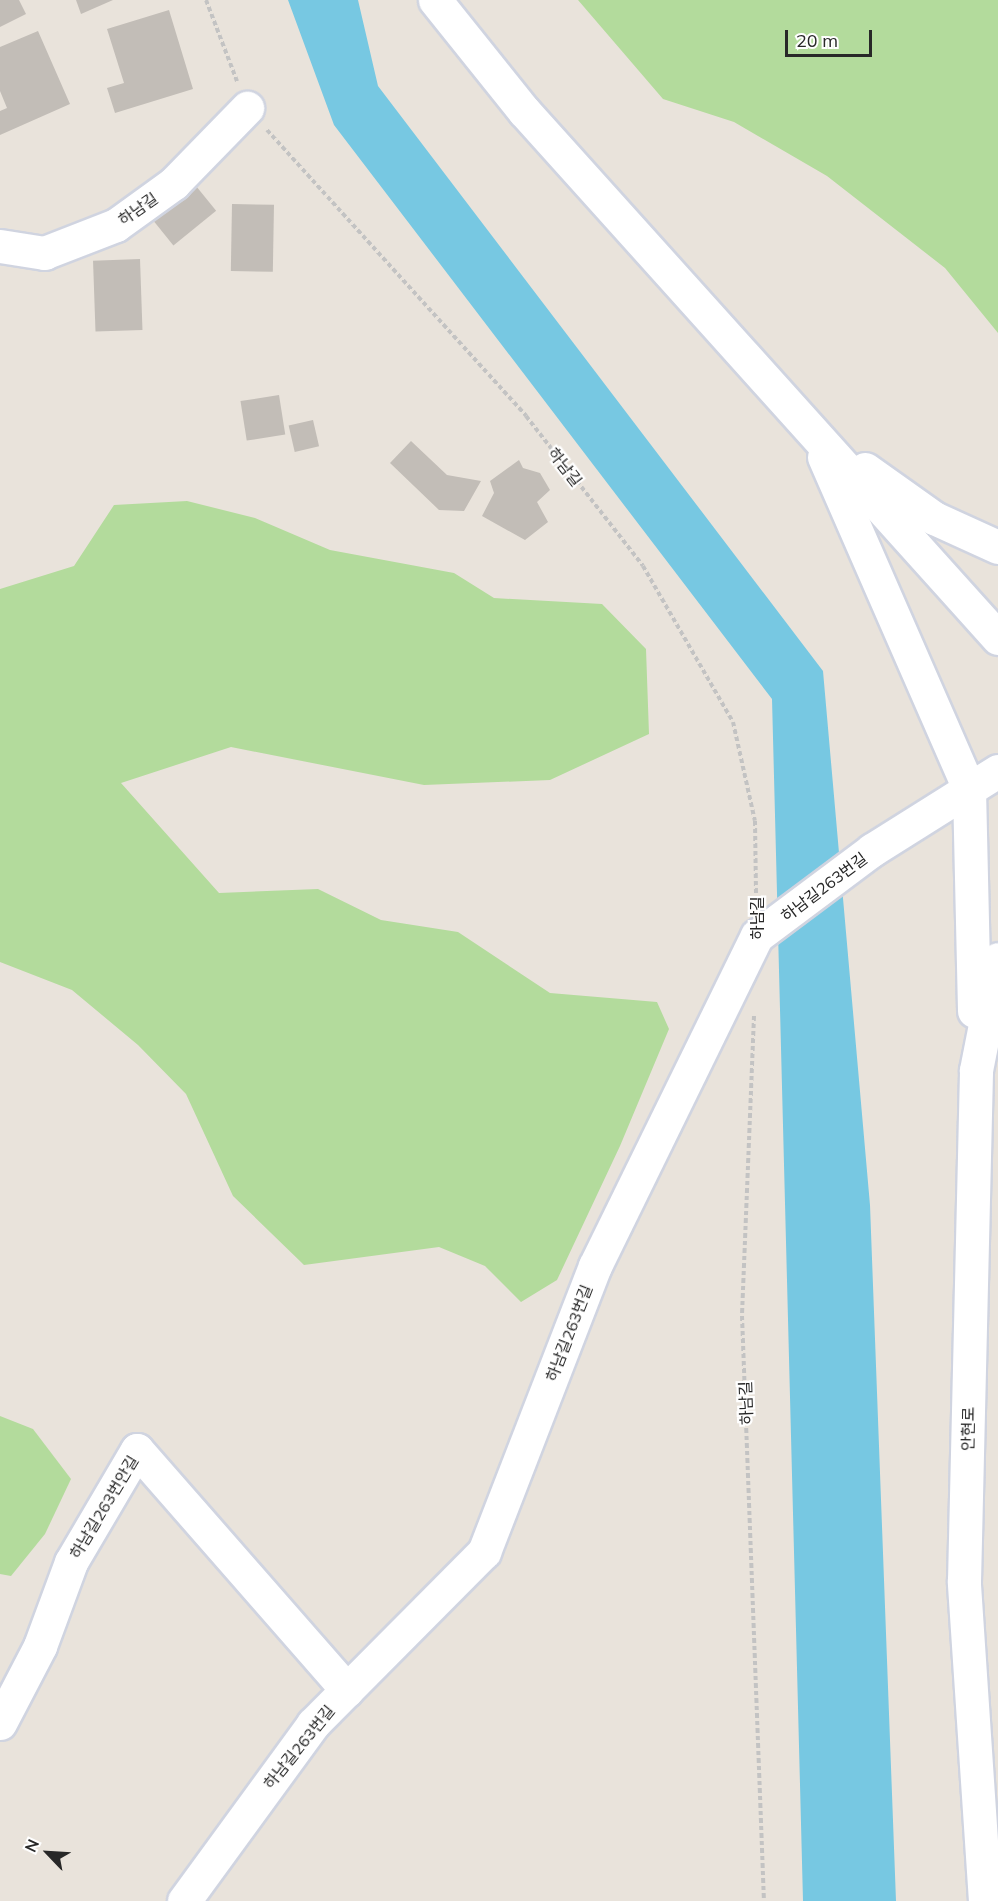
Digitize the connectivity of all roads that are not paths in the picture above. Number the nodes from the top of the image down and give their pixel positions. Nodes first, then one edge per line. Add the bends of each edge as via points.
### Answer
1 (435, 0) edge
2 (247, 108) road end
3 (0, 246) edge
4 (812, 431) junction
5 (998, 547) edge
6 (998, 638) edge
7 (998, 771) edge
8 (969, 789) junction
9 (998, 959) edge
10 (976, 1081) junction
11 (347, 1690) junction
12 (0, 1723) edge
13 (184, 1901) edge
14 (985, 1901) edge

1 - 4 street via 524,111
2 - 3 street, 하남길 via 174,183 116,225 44,253
4 - 5 street via 934,518
4 - 6 street
4 - 8 street
7 - 8 street, 하남길263번길
8 - 10 street
8 - 11 street, 하남길263번길 via 872,850 765,931 595,1266 484,1552
9 - 10 street, 안현로
10 - 14 street, 안현로 via 964,1581
11 - 12 street, 하남길263번안길 via 137,1450 71,1562 40,1646
11 - 13 street, 하남길263번길 via 313,1724

